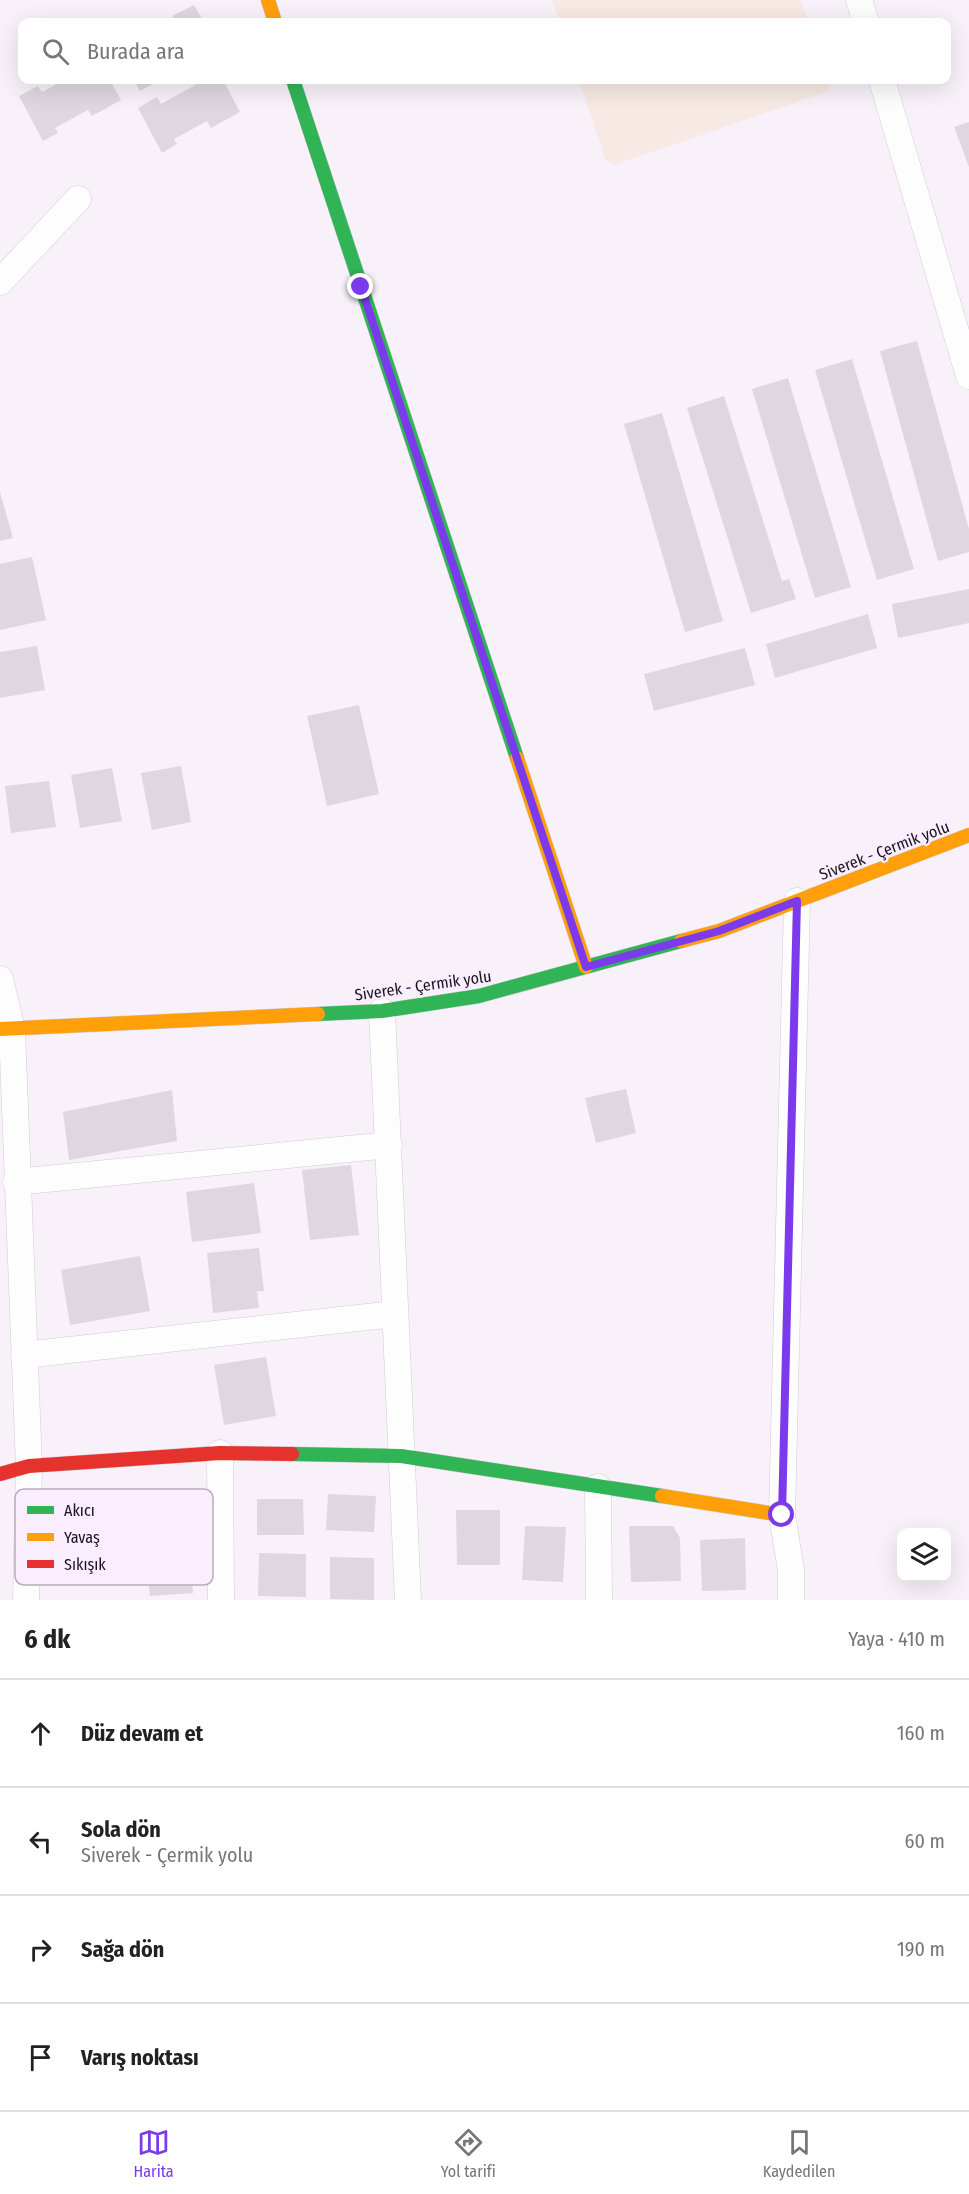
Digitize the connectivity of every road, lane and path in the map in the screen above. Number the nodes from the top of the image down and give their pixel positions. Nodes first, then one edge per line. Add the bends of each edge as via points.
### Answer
1 (268, 0) edge
2 (859, 0) edge
3 (274, 18) edge
4 (865, 18) edge
5 (295, 84) edge
6 (883, 84) edge
7 (78, 199) dead end
8 (0, 282) edge
9 (969, 376) edge
10 (969, 835) edge
11 (797, 901) junction
12 (586, 967) junction
13 (0, 979) edge
14 (382, 1011) junction
15 (6, 1030) edge
16 (389, 1145) junction
17 (16, 1182) junction
18 (394, 1314) junction
19 (24, 1354) junction
20 (220, 1454) junction
21 (402, 1456) junction
22 (29, 1466) junction
23 (0, 1474) edge
24 (598, 1487) junction
25 (28, 1489) edge
26 (782, 1515) junction
27 (26, 1585) edge
28 (26, 1600) edge
29 (221, 1600) edge
30 (408, 1600) edge
31 (599, 1600) edge
32 (791, 1600) edge

1 - 3 street
2 - 4 street
5 - 12 street
6 - 9 street
7 - 8 street
10 - 11 street, Siverek - Çermik yolu
11 - 12 street, Siverek - Çermik yolu via 719,931
11 - 26 street
12 - 14 street, Siverek - Çermik yolu via 479,996
13 - 15 street
14 - 15 street, Siverek - Çermik yolu
14 - 16 street
15 - 17 street
16 - 17 street
16 - 18 street
17 - 19 street
18 - 19 street
18 - 21 street
19 - 22 street
20 - 21 street
20 - 22 street
20 - 29 street
21 - 24 street
21 - 30 street
22 - 23 street
22 - 25 street
24 - 26 street
24 - 31 street
26 - 32 street via 791,1570
27 - 28 street

